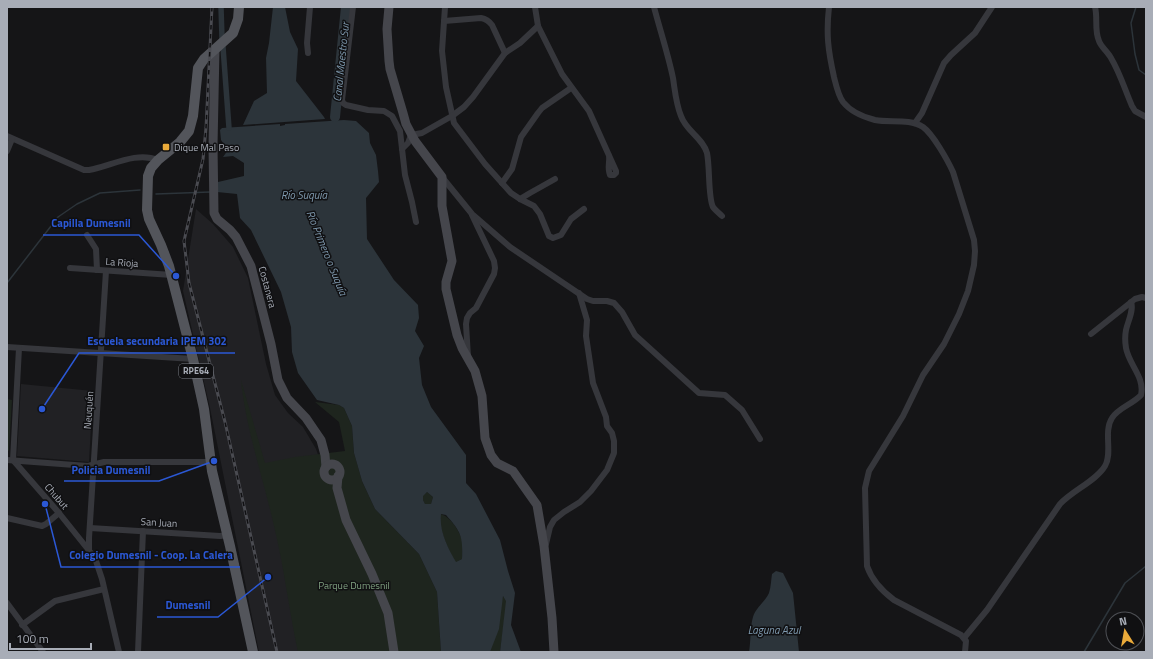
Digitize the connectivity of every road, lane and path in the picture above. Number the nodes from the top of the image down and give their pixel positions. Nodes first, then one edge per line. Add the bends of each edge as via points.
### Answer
1 (239, 7) edge
2 (310, 7) edge
3 (353, 7) edge
4 (389, 7) edge
5 (445, 7) edge
6 (654, 7) edge
7 (829, 7) edge
8 (992, 7) edge
9 (1095, 7) edge
10 (535, 8) edge
11 (444, 21) junction
12 (538, 26) junction
13 (215, 49) junction
14 (308, 53) dead end
15 (505, 53) junction
16 (571, 88) junction
17 (452, 116) junction
18 (1146, 117) edge
19 (915, 123) junction
20 (411, 135) junction
21 (9, 138) edge
22 (402, 149) junction
23 (7, 151) edge
24 (609, 155) dead end
25 (158, 160) junction
26 (442, 177) junction
27 (555, 179) dead end
28 (502, 183) junction
29 (520, 199) junction
30 (584, 209) dead end
31 (472, 214) junction
32 (722, 216) dead end
33 (416, 222) dead end
34 (88, 235) dead end
35 (70, 268) dead end
36 (97, 270) junction
37 (106, 271) junction
38 (172, 275) junction
39 (579, 293) junction
40 (1146, 298) edge
41 (1131, 302) junction
42 (1091, 334) dead end
43 (7, 347) edge
44 (19, 348) junction
45 (102, 354) junction
46 (468, 357) junction
47 (193, 359) junction
48 (760, 439) dead end
49 (10, 460) edge
50 (210, 462) junction
51 (94, 465) junction
52 (330, 465) junction
53 (334, 478) junction
54 (59, 513) junction
55 (7, 518) edge
56 (90, 528) junction
57 (143, 531) junction
58 (228, 535) junction
59 (89, 550) junction
60 (544, 552) junction
61 (104, 589) junction
62 (7, 603) edge
63 (22, 625) junction
64 (964, 638) junction
65 (43, 652) edge
66 (119, 652) edge
67 (138, 652) edge
68 (253, 652) edge
69 (394, 652) edge
70 (554, 652) edge
71 (965, 652) edge

1 - 13 main road, RPE64 via 235,29
2 - 14 street
3 - 22 street via 343,103 368,110 384,111 392,116 400,131
4 - 20 street via 387,29 390,69
5 - 11 street
6 - 32 street via 681,118 687,129 705,147 711,200 713,208
7 - 19 street via 828,53 844,103 854,112 875,120
8 - 19 street via 975,33 944,63
9 - 18 street via 1099,43 1116,66 1135,111
10 - 12 street
11 - 15 street via 486,19 492,25
11 - 17 street via 442,51
12 - 15 street
12 - 16 street
13 - 25 main road, RPE64 via 198,68 189,131
13 - 52 street, Costanera via 212,146 215,216 236,237 251,266 270,337 276,374 283,393 313,427
15 - 17 street via 473,97
16 - 24 street via 588,111
16 - 28 street via 538,113 522,137 512,169
17 - 20 street via 422,133
17 - 28 street via 454,123
19 - 64 street via 927,130 954,172 974,240 974,265 968,291 944,344 922,375 903,416 869,471 865,488 867,566 872,578 894,600
20 - 22 street
20 - 26 street
21 - 23 street
21 - 25 street via 84,170 143,157
22 - 33 street via 404,175
25 - 38 main road, RPE64 via 148,176 148,219
26 - 31 street
26 - 46 street via 442,206 452,261 446,290 457,335
27 - 29 street
28 - 29 street
29 - 30 street via 534,206 549,236 553,238 561,234 571,219
31 - 39 street via 510,247
31 - 46 street via 495,268 476,308 467,318
34 - 36 street via 96,249
35 - 36 street, La Rioja
36 - 37 street, La Rioja
37 - 38 street, La Rioja
37 - 45 street, Neuquén
38 - 47 main road, RPE64
39 - 48 street via 593,301 614,303 635,335 699,393 724,395 742,410
39 - 60 street via 587,320 586,336 593,383 607,426 612,433 614,453 607,470 591,491 554,520
40 - 41 street via 1138,298
41 - 42 street
41 - 64 street via 1126,343 1128,354 1141,379 1141,395 1112,418 1106,465 1060,504 987,610
43 - 44 street
44 - 45 street
44 - 49 street
45 - 47 street
45 - 51 street, Neuquén
46 - 60 street via 482,396 488,448 493,460 513,471 533,499 538,512
47 - 50 main road, RPE64 via 204,409
49 - 51 street
49 - 54 street, Chubut
50 - 51 street via 104,462
50 - 58 main road, RPE64
51 - 56 street, Neuquén
52 - 53 street, Costanera via 339,468 340,472
52 - 53 street, Costanera via 324,470 325,475
53 - 69 street, Costanera via 346,520 388,613
54 - 55 street via 42,526
54 - 59 street, Chubut
56 - 57 street, San Juan
56 - 59 street, Neuquén
57 - 58 street, San Juan
57 - 67 street
58 - 68 main road, RPE64
59 - 61 street, Chubut via 97,562
60 - 70 street
61 - 63 street via 55,601
61 - 66 street, Chubut
62 - 63 street
63 - 65 street
64 - 71 street

